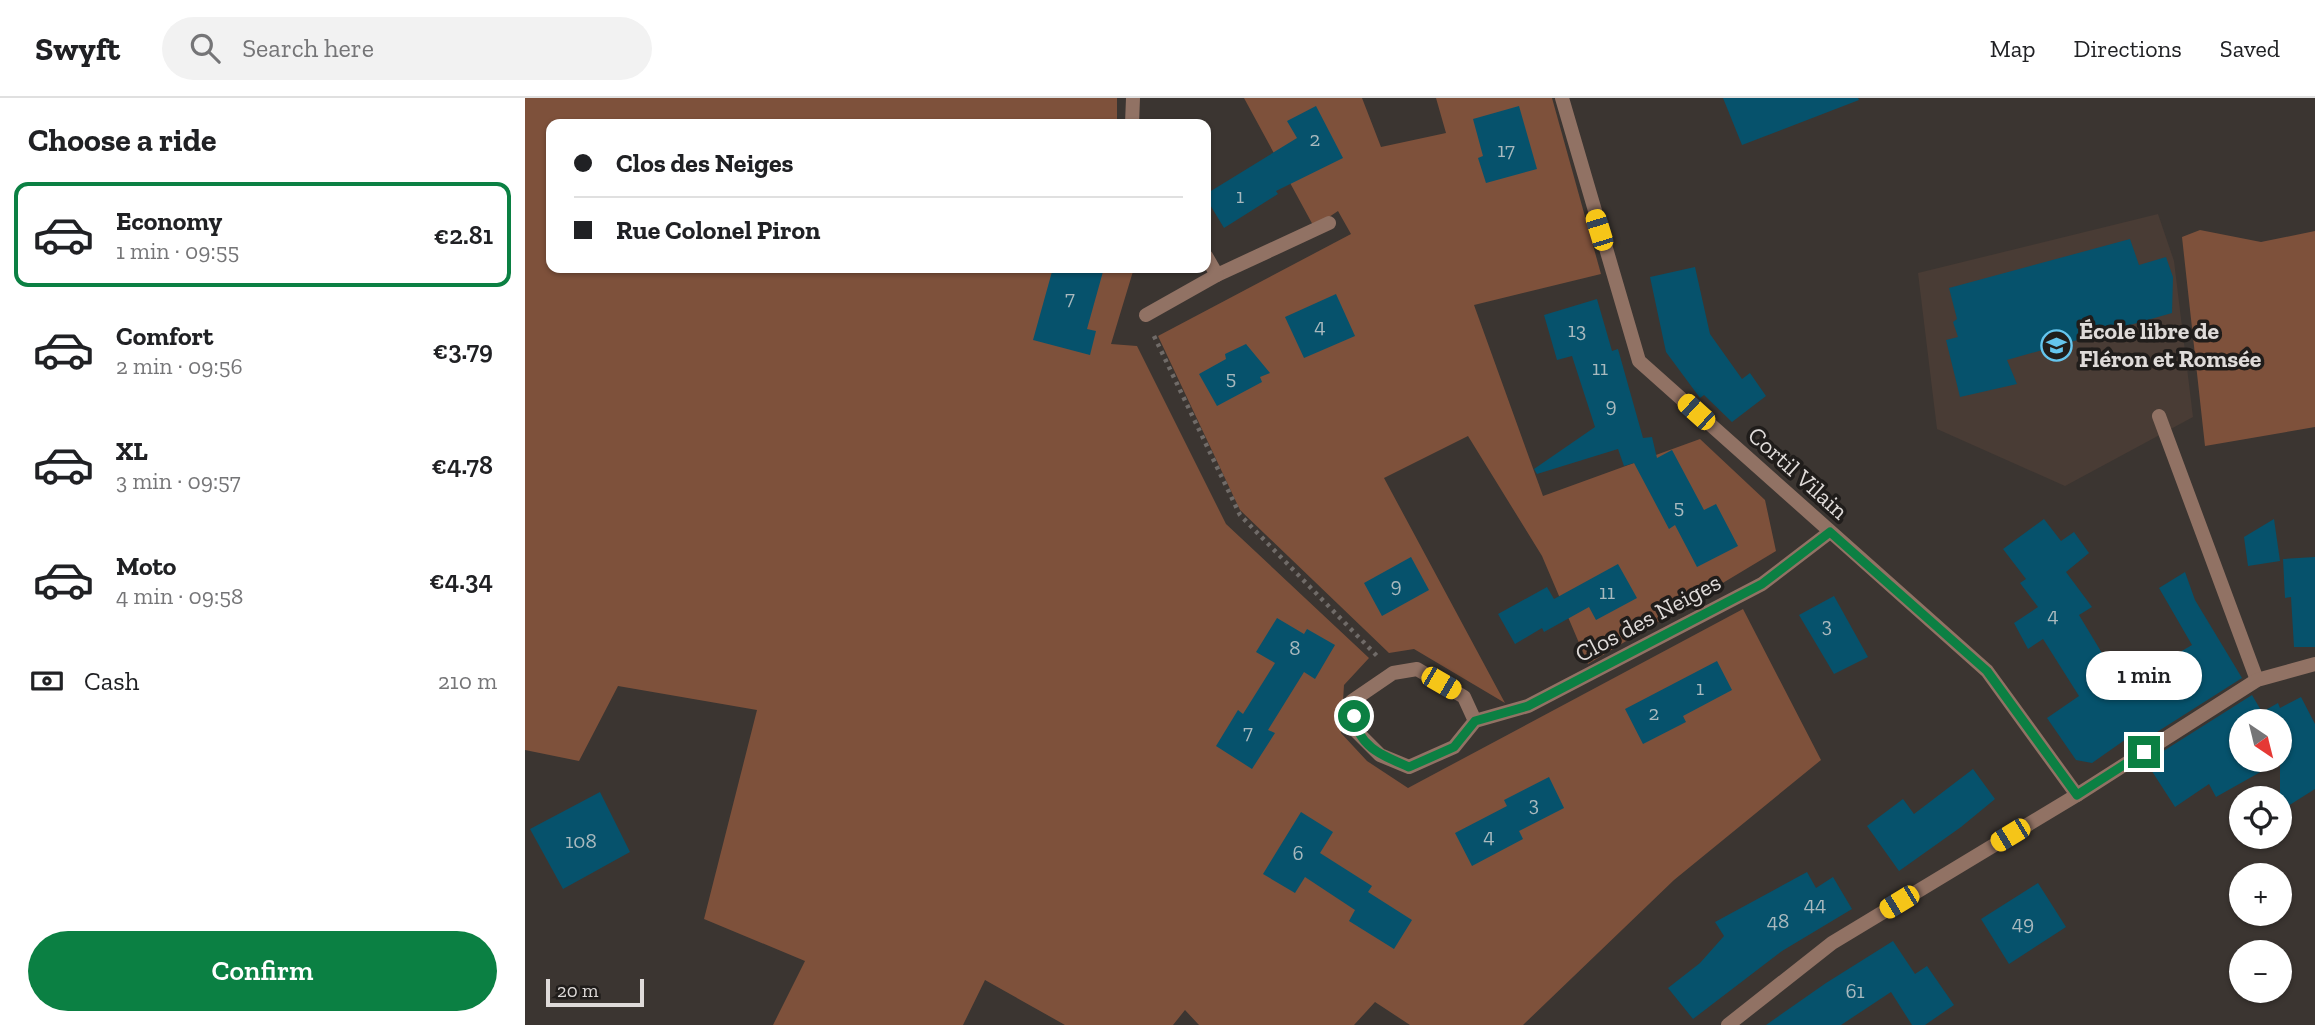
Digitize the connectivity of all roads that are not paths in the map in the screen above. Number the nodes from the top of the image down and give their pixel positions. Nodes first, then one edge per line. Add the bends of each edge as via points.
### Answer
1 (1133, 98) edge
2 (1562, 98) edge
3 (1132, 119) edge
4 (1329, 223) dead end
5 (1211, 265) edge
6 (1217, 275) junction
7 (1146, 315) dead end
8 (2159, 416) dead end
9 (1830, 532) junction
10 (2315, 664) edge
11 (2257, 680) junction
12 (1475, 721) junction
13 (2077, 795) junction
14 (1728, 1025) edge

1 - 3 street
2 - 9 street, Cortil Vilain via 1639,361
4 - 6 street
5 - 6 street
6 - 7 street
8 - 11 street
9 - 12 street, Clos des Neiges via 1762,584 1528,706
9 - 13 street, Cortil Vilain via 1987,671
10 - 11 street
11 - 13 street
12 - 12 street via 1454,747 1409,767 1380,755 1356,731 1352,701 1393,673 1417,669 1464,696
13 - 14 street via 1832,943

